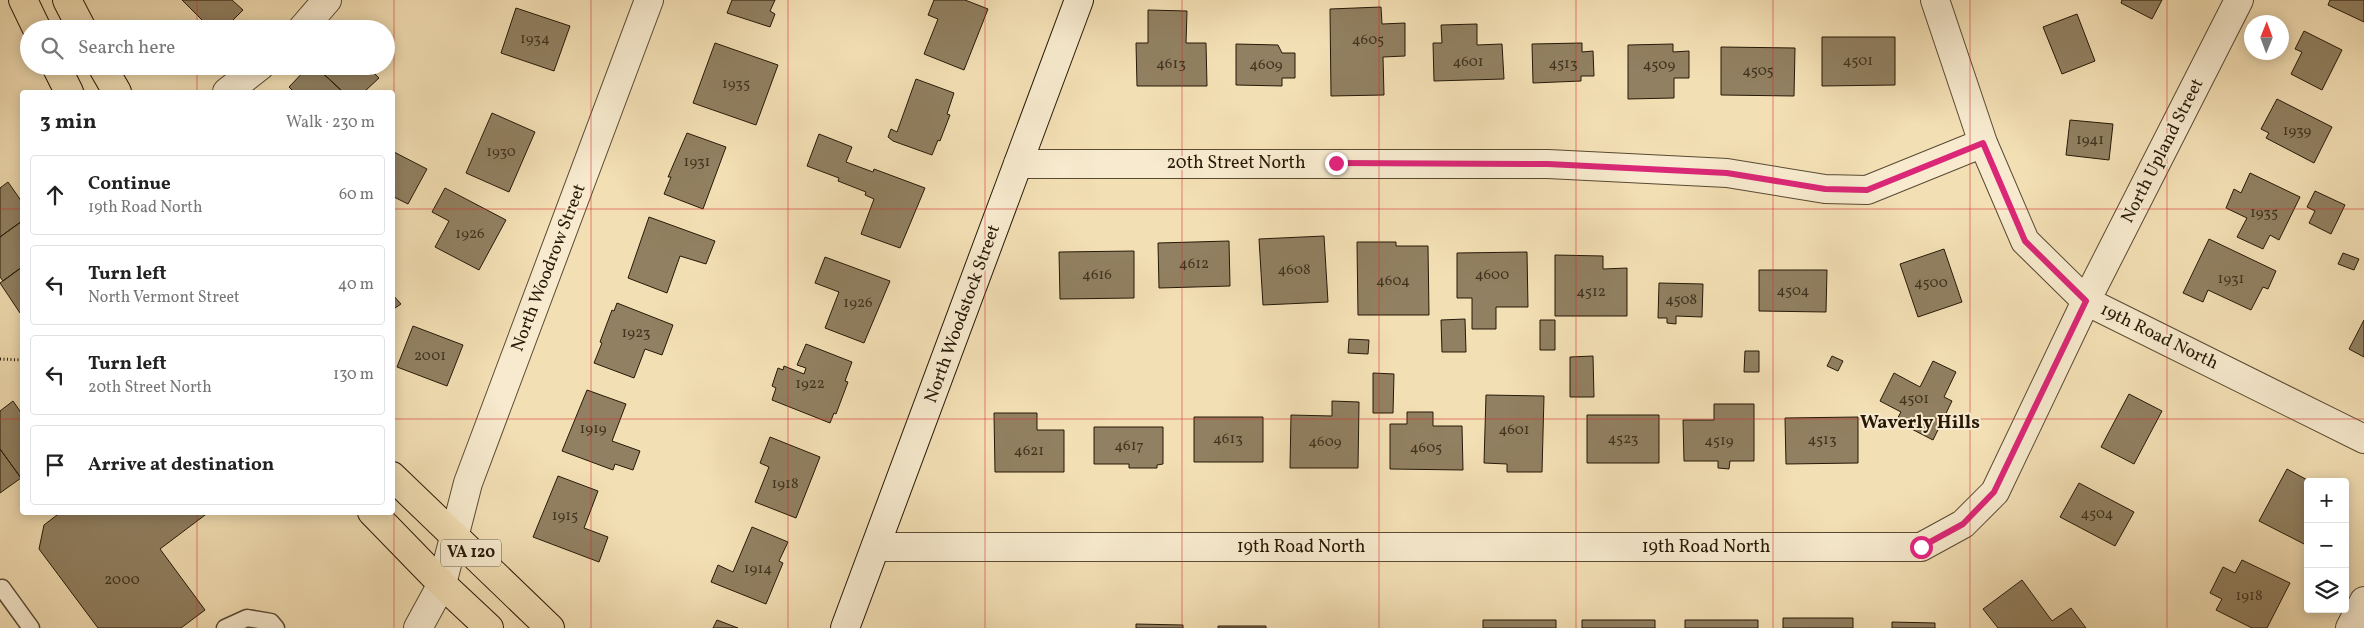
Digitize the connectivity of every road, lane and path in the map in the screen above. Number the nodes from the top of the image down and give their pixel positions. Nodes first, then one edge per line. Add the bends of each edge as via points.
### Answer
1 (23, 0) edge
2 (67, 0) edge
3 (327, 0) edge
4 (649, 0) edge
5 (1079, 0) edge
6 (1935, 0) edge
7 (2239, 0) edge
8 (33, 20) edge
9 (77, 20) edge
10 (310, 20) edge
11 (60, 75) edge
12 (107, 75) edge
13 (249, 75) edge
14 (68, 90) edge
15 (115, 90) edge
16 (230, 90) edge
17 (1983, 143) junction
18 (1018, 164) junction
19 (2086, 301) junction
20 (0, 360) edge
21 (20, 360) edge
22 (2364, 439) edge
23 (395, 479) edge
24 (375, 515) edge
25 (454, 537) junction
26 (877, 547) junction
27 (442, 584) junction
28 (2, 588) dead end
29 (2364, 602) edge
30 (31, 628) edge
31 (225, 628) edge
32 (276, 628) edge
33 (418, 628) edge
34 (490, 628) edge
35 (550, 628) edge
36 (845, 628) edge
37 (2350, 628) edge

1 - 8 main road
2 - 9 main road
3 - 10 street
4 - 25 street, North Woodrow Street via 468,483
5 - 18 street, North Woodstock Street
6 - 17 street
7 - 19 street, North Upland Street
11 - 14 main road
12 - 15 main road
13 - 16 street
17 - 18 street, 20th Street North via 1867,190 1825,189 1727,173 1548,164
17 - 19 street via 2025,241
18 - 26 street, North Woodstock Street
19 - 22 street, 19th Road North
19 - 26 street, 19th Road North via 1994,492 1963,524 1921,547
20 - 21 path
23 - 25 main road, VA 120
24 - 27 main road, VA 120
25 - 27 street
25 - 35 main road, VA 120
26 - 36 street, North Woodstock Street
27 - 33 street
27 - 34 main road, VA 120
28 - 30 lane
29 - 37 street
31 - 32 lane via 247,618 271,622

